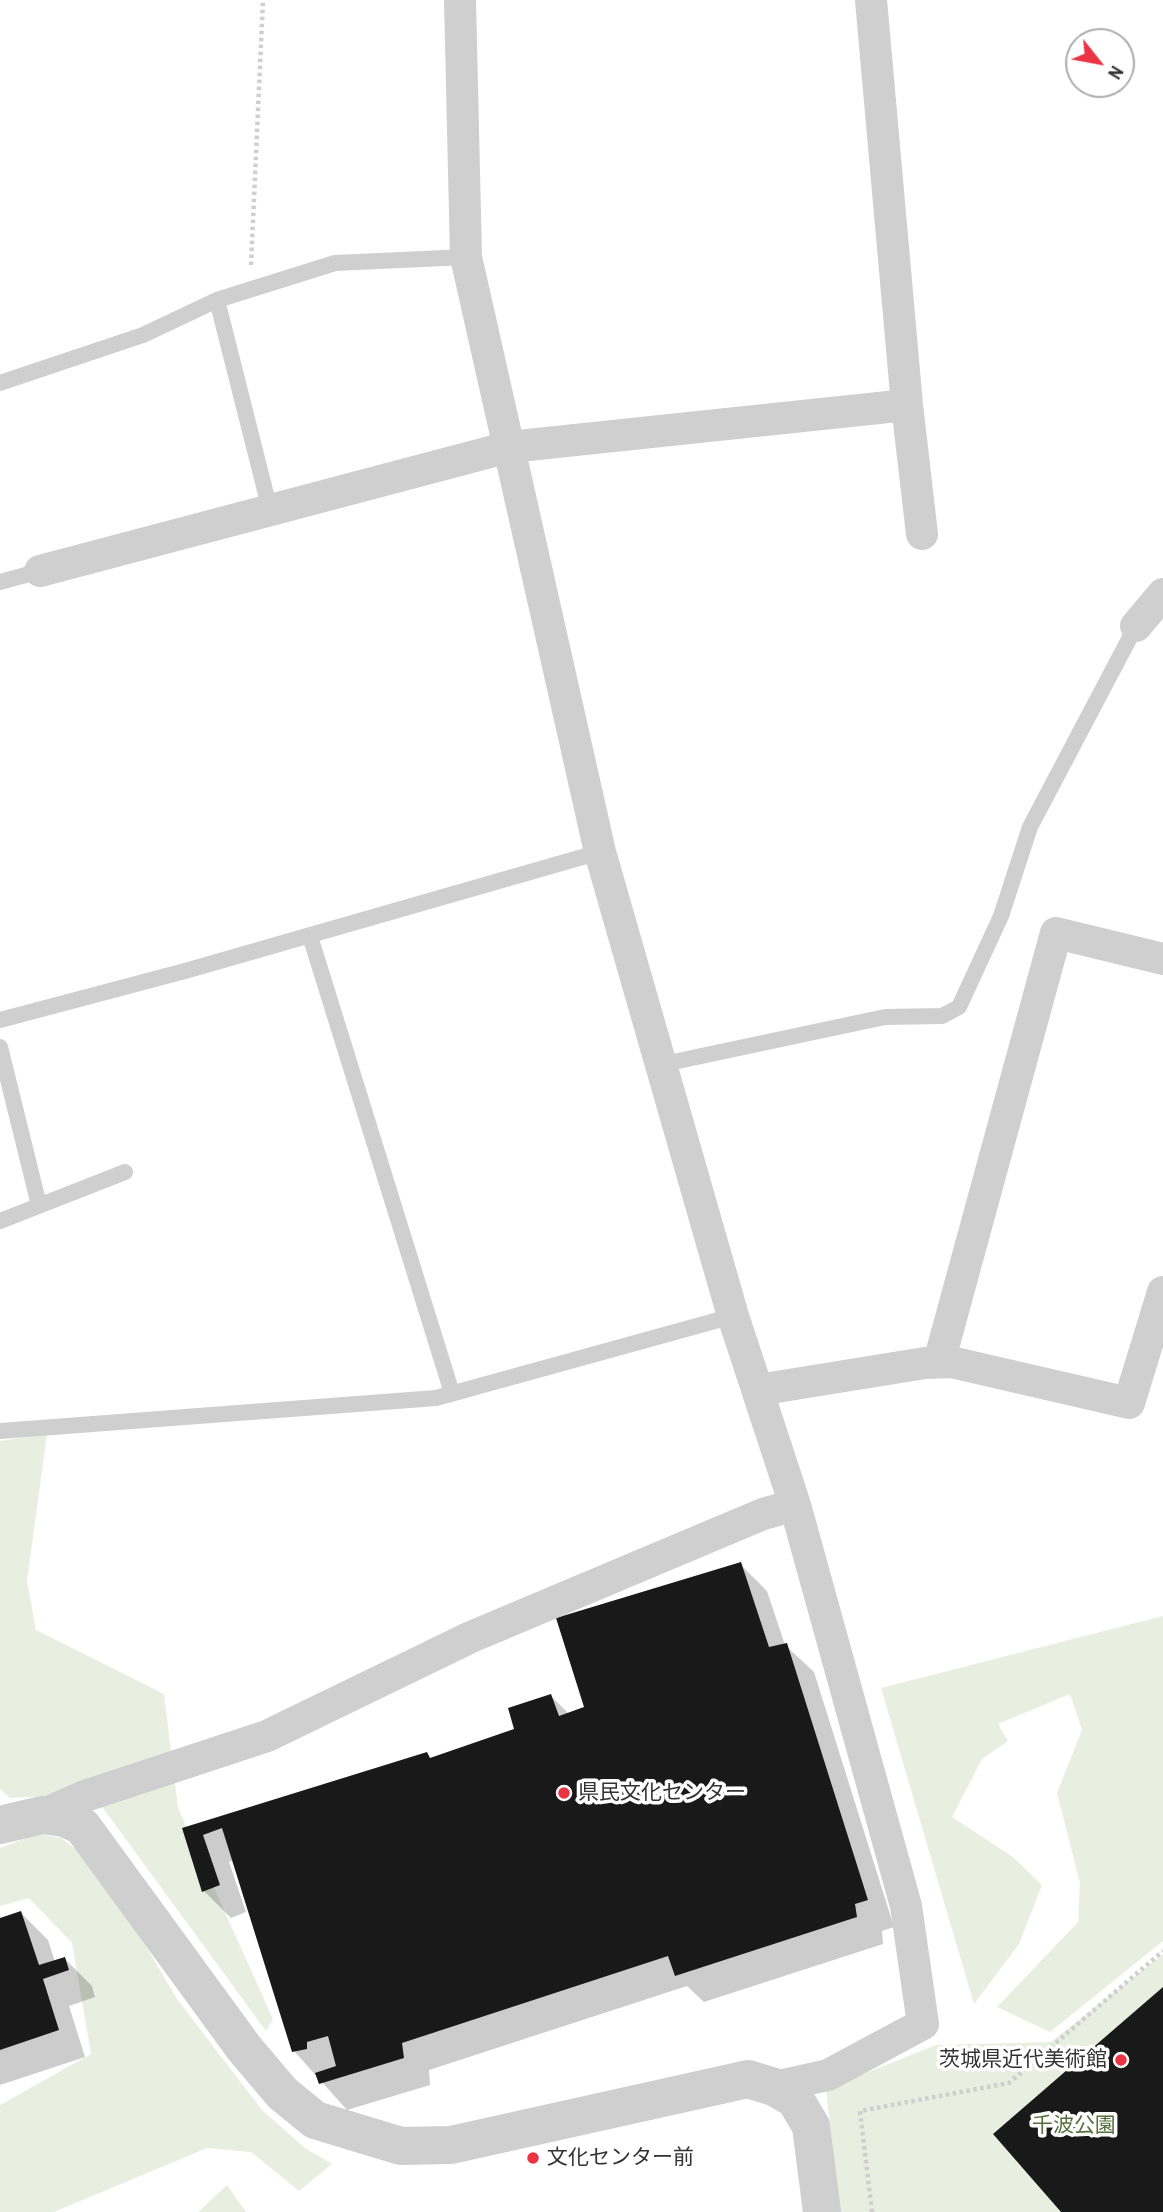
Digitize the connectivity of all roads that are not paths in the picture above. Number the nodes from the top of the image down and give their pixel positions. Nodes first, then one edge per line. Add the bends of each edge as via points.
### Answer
1 (460, 0) edge
2 (871, 0) edge
3 (466, 257) junction
4 (217, 300) junction
5 (0, 383) edge
6 (907, 405) junction
7 (509, 447) junction
8 (270, 510) junction
9 (922, 534) dead end
10 (40, 571) joint
11 (0, 582) edge
12 (1163, 594) edge
13 (1136, 626) joint
14 (600, 852) junction
15 (310, 936) junction
16 (1163, 959) edge
17 (0, 1020) edge
18 (0, 1047) edge
19 (659, 1065) junction
20 (125, 1172) dead end
21 (39, 1205) junction
22 (0, 1221) edge
23 (1163, 1292) edge
24 (733, 1316) junction
25 (939, 1363) junction
26 (758, 1390) junction
27 (452, 1394) junction
28 (0, 1431) edge
29 (795, 1505) junction
30 (42, 1815) junction
31 (0, 1825) edge
32 (774, 2087) junction
33 (822, 2212) edge

1 - 3 street
2 - 6 street
3 - 4 lane via 335,263
3 - 7 street
4 - 5 lane via 144,335
4 - 8 lane
6 - 7 street
6 - 9 street
7 - 8 street
7 - 14 street
8 - 10 street
10 - 11 lane
12 - 13 street
13 - 19 lane via 1030,827 1001,916 959,1007 942,1016 885,1017
14 - 15 lane
14 - 19 street
15 - 17 lane
15 - 27 lane
16 - 25 street via 1056,933
18 - 21 lane
19 - 24 street
20 - 21 lane
21 - 22 lane
23 - 25 street via 1129,1403
24 - 26 street
24 - 27 lane
25 - 26 street
26 - 29 street
27 - 28 lane
29 - 30 street via 763,1514 471,1637 267,1736 85,1796
29 - 32 street via 906,1906 923,2024 828,2075
30 - 31 street
30 - 32 street via 64,1818 93,1837 244,2048 282,2093 315,2120 401,2146 451,2145 748,2079
32 - 33 street via 795,2099 811,2126

